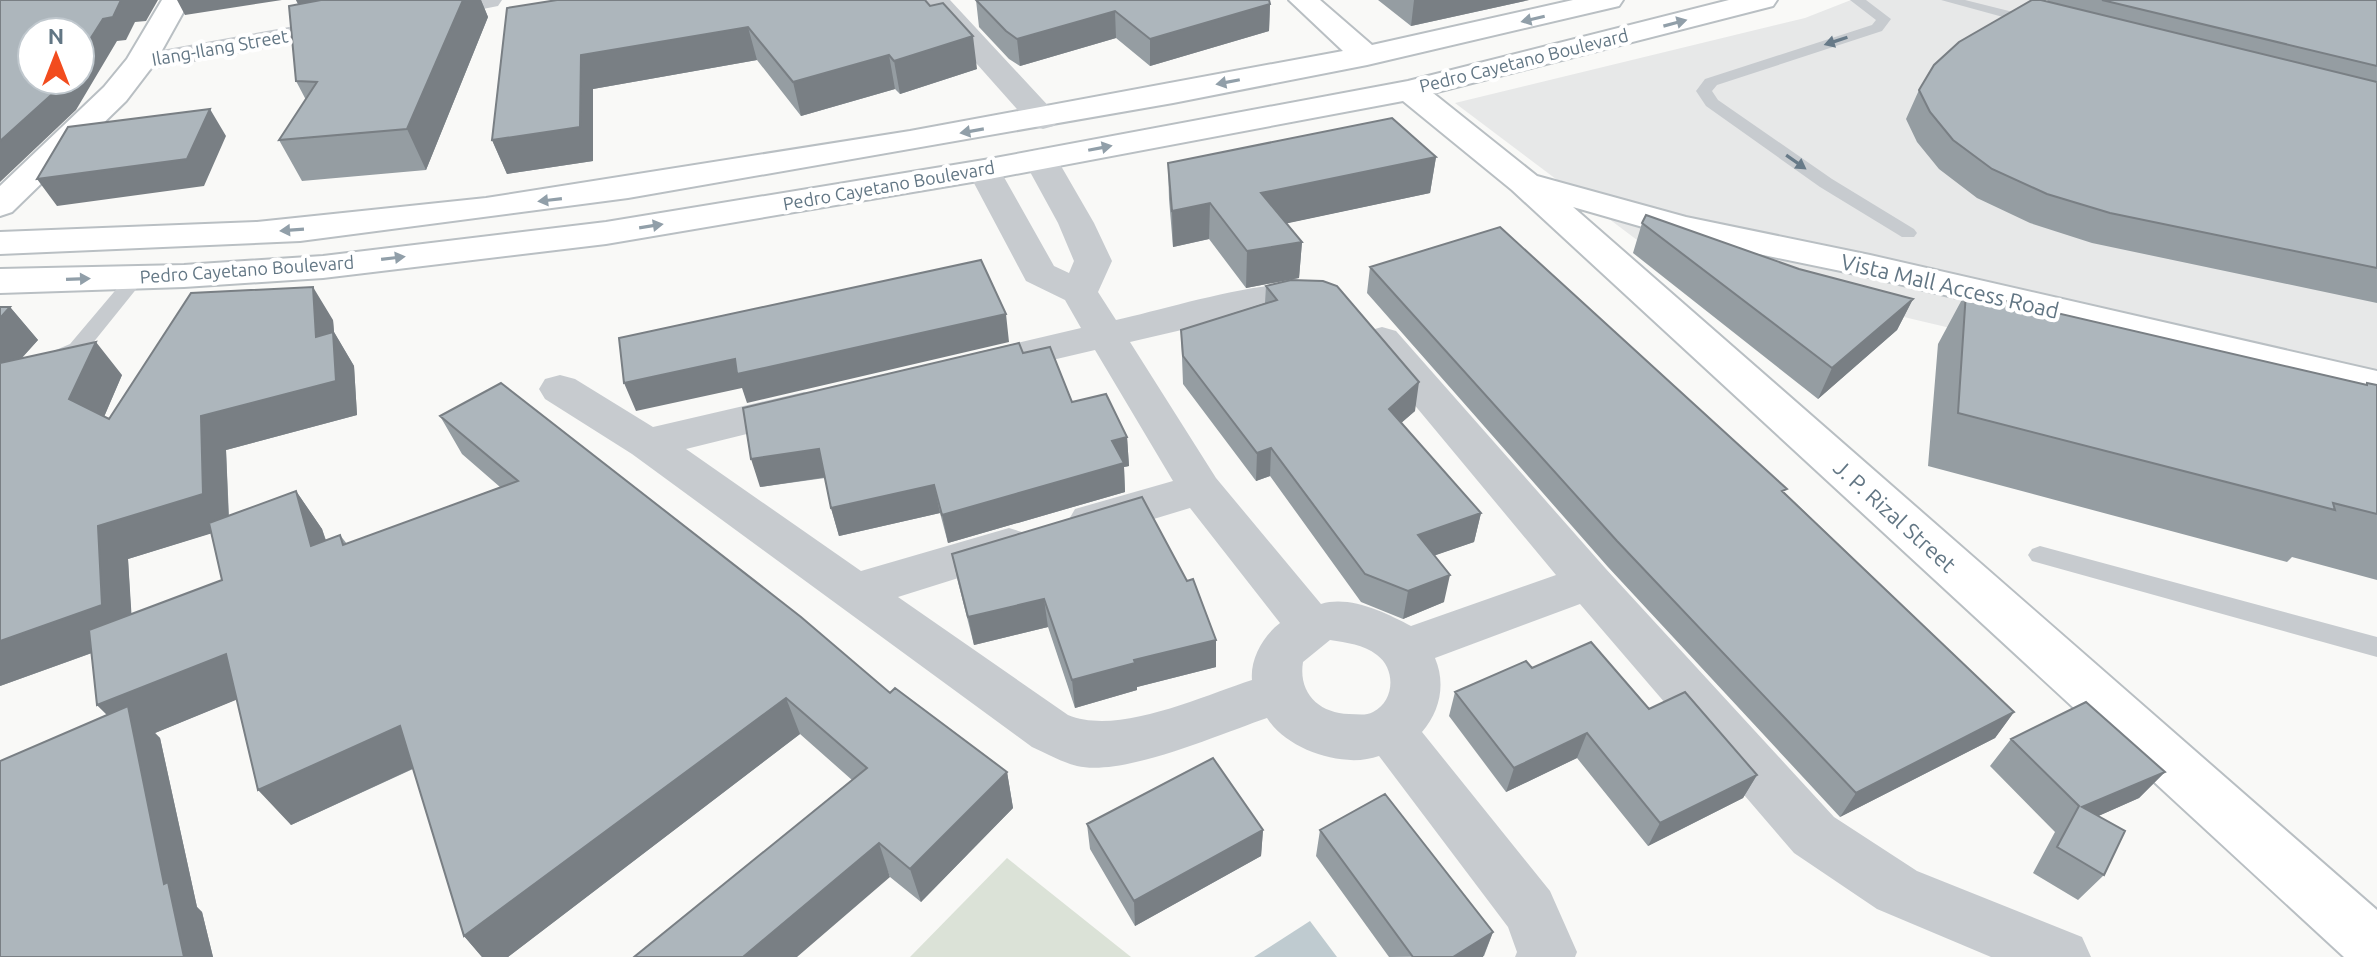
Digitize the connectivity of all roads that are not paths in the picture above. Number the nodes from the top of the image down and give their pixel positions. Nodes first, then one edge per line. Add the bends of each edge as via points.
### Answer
1 (176, 0) edge
2 (488, 0) edge
3 (934, 0) edge
4 (1303, 0) edge
5 (1609, 0) edge
6 (1763, 0) edge
7 (1857, 0) edge
8 (1948, 0) edge
9 (2055, 27) edge
10 (1367, 56) junction
11 (140, 63) junction
12 (1304, 68) junction
13 (1409, 90) junction
14 (1327, 105) junction
15 (1043, 119) junction
16 (1040, 159) junction
17 (984, 170) junction
18 (1524, 183) junction
19 (0, 205) edge
20 (1908, 233) dead end
21 (0, 243) edge
22 (137, 277) junction
23 (0, 281) edge
24 (1079, 292) junction
25 (1104, 334) junction
26 (952, 371) edge
27 (0, 377) edge
28 (2377, 385) edge
29 (560, 389) dead end
30 (845, 396) edge
31 (647, 443) junction
32 (1200, 489) junction
33 (2040, 555) dead end
34 (1589, 582) junction
35 (856, 591) junction
36 (1310, 626) junction
37 (2377, 647) edge
38 (1405, 649) junction
39 (1279, 693) junction
40 (1389, 729) junction
41 (2377, 948) edge
42 (1545, 957) edge
43 (2061, 957) edge

1 - 11 main road
2 - 11 street, Ilang-Ilang Street
3 - 15 street
4 - 10 main road
5 -> 10 main road, Pedro Cayetano Boulevard
13 -> 6 main road, Pedro Cayetano Boulevard
7 -> 20 lane via 1884,19 1877,28 1711,82 1704,91 1712,103 1826,183
8 - 9 lane
10 - 12 main road, Pedro Cayetano Boulevard
11 - 19 main road via 76,134
12 - 14 main road via 1333,87
12 -> 15 main road, Pedro Cayetano Boulevard
13 - 14 main road, Pedro Cayetano Boulevard
13 - 18 main road, J. P. Rizal Street
16 -> 14 main road, Pedro Cayetano Boulevard
15 -> 21 main road, Pedro Cayetano Boulevard via 594,195 355,224 214,236
16 - 17 main road, Pedro Cayetano Boulevard
16 - 24 street via 1093,261
22 -> 17 main road, Pedro Cayetano Boulevard via 323,267 590,235
17 - 24 street via 1039,273
18 - 28 main road, Vista Mall Access Road via 1681,227
18 - 41 main road, J. P. Rizal Street
23 -> 22 main road, Pedro Cayetano Boulevard
22 - 27 lane via 77,349
24 - 25 street
25 - 26 street
25 - 32 street
25 - 34 street via 1289,293 1325,294 1350,303
29 - 31 street
30 - 31 street
31 - 35 street
32 - 35 street
32 - 36 street
33 - 37 lane
34 - 38 street
34 - 43 street via 1814,835 1897,890
35 - 39 street via 1050,731 1080,744 1128,742
36 - 38 street via 1351,621 1390,635
36 - 39 street via 1280,654 1275,673
38 - 40 street via 1416,665 1416,701
39 - 40 street via 1304,724 1325,733 1370,737
40 - 42 street via 1530,910

